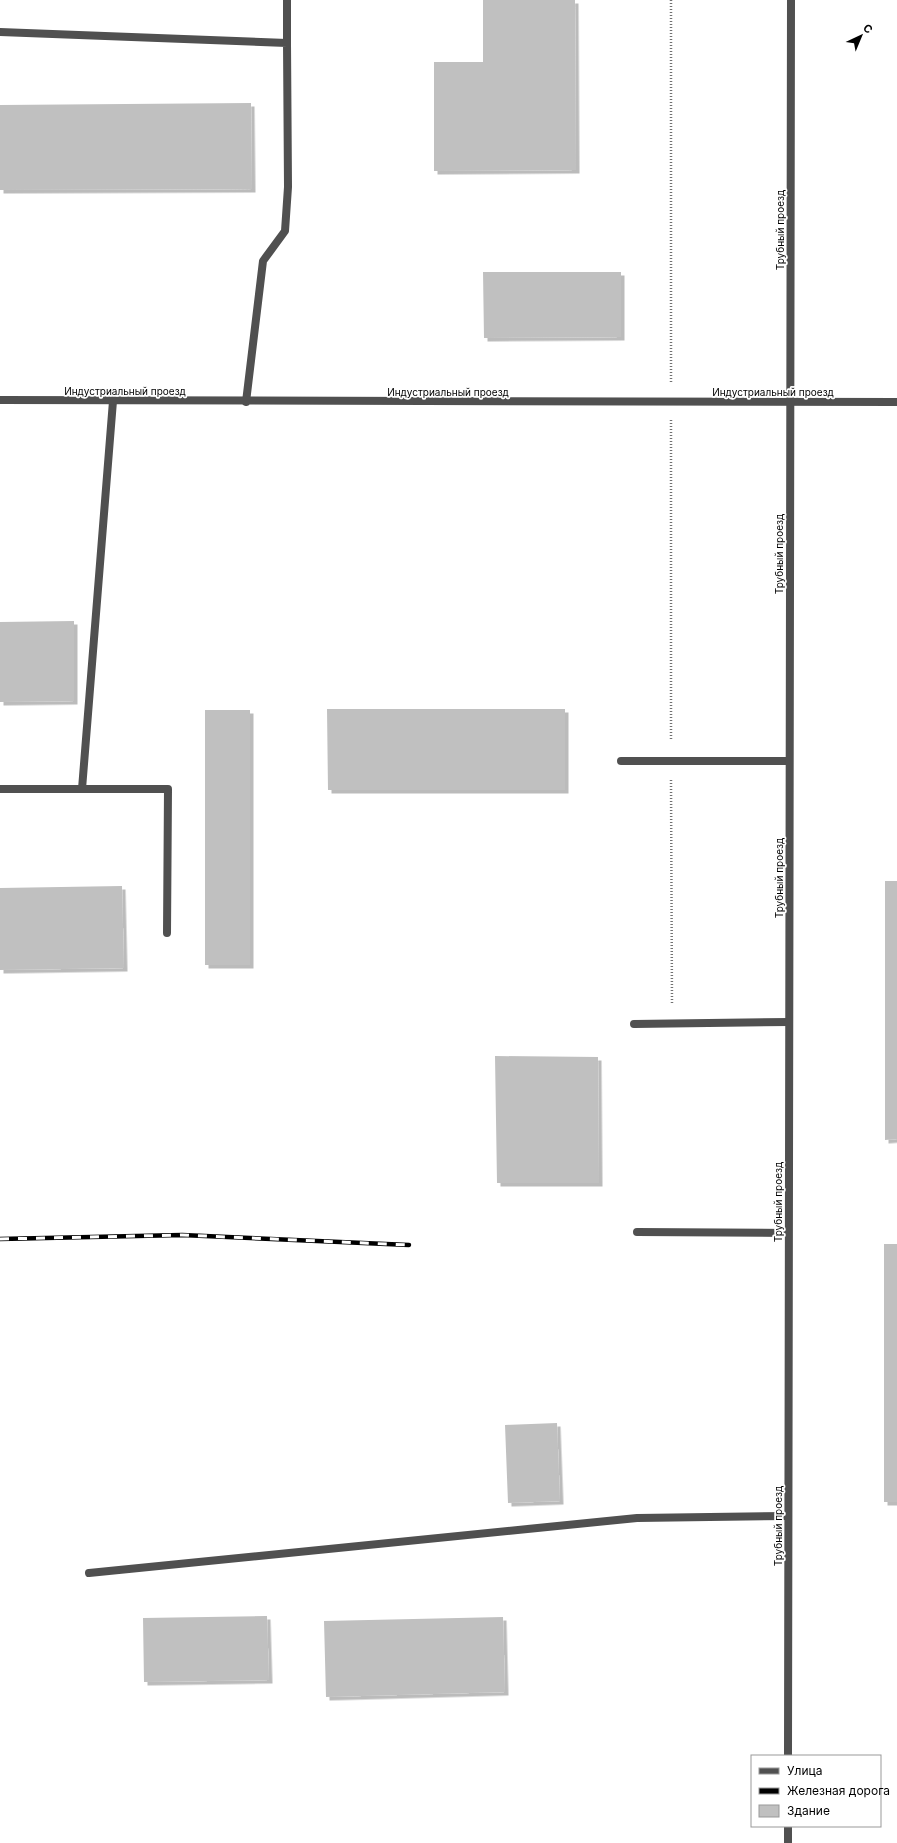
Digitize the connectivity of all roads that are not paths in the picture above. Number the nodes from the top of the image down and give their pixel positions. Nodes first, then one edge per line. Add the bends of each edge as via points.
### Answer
1 (287, 0) edge
2 (791, 0) edge
3 (0, 32) edge
4 (287, 43) junction
5 (0, 400) edge
6 (113, 401) junction
7 (246, 402) junction
8 (790, 402) junction
9 (897, 402) edge
10 (621, 761) dead end
11 (789, 761) junction
12 (0, 789) edge
13 (82, 789) junction
14 (167, 933) dead end
15 (789, 1022) junction
16 (634, 1024) dead end
17 (637, 1232) dead end
18 (788, 1233) junction
19 (788, 1516) junction
20 (90, 1573) dead end
21 (788, 1755) edge
22 (788, 1827) edge
23 (788, 1843) edge

1 - 4 street
2 - 8 street, Трубный проезд
3 - 4 street
4 - 7 street via 288,187 285,231 263,261
5 - 6 street, Индустриальный проезд
6 - 7 street, Индустриальный проезд
6 - 13 street
7 - 8 street, Индустриальный проезд
8 - 9 street, Индустриальный проезд
8 - 11 street, Трубный проезд
10 - 11 street
11 - 15 street, Трубный проезд
12 - 13 street
13 - 14 street via 168,789
15 - 16 street
15 - 18 street, Трубный проезд
17 - 18 street
18 - 19 street, Трубный проезд
19 - 20 street via 637,1518
19 - 21 street, Трубный проезд
22 - 23 street

